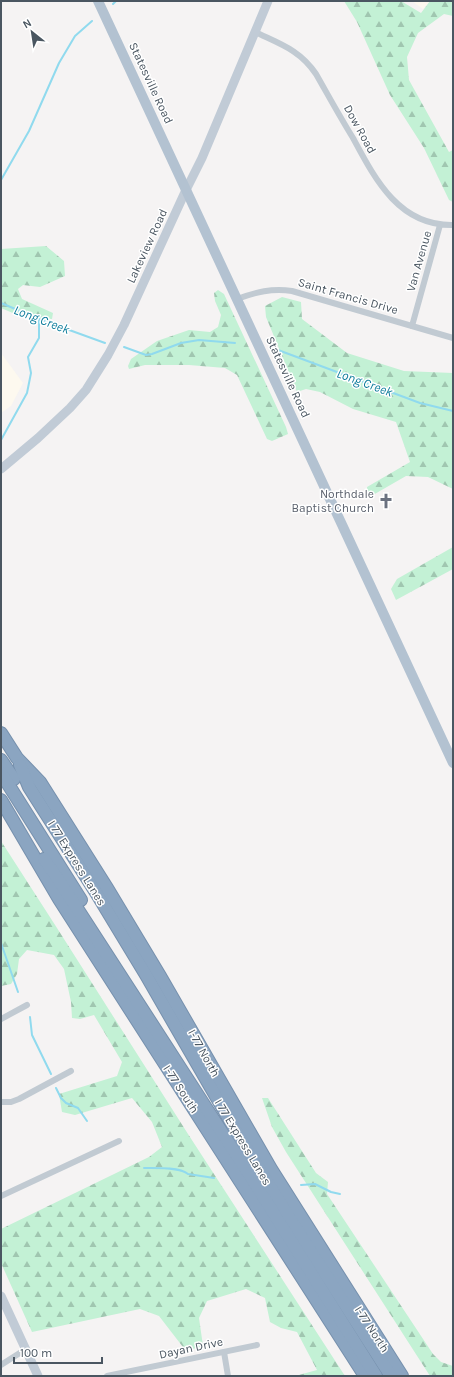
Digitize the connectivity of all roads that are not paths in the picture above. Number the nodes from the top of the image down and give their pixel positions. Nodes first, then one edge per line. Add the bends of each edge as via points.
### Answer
1 (98, 1) edge
2 (268, 1) edge
3 (255, 32) junction
4 (186, 190) junction
5 (440, 225) junction
6 (453, 225) edge
7 (237, 299) junction
8 (412, 326) junction
9 (453, 338) edge
10 (1, 469) edge
11 (1, 733) edge
12 (17, 758) junction
13 (1, 760) edge
14 (453, 763) edge
15 (1, 773) edge
16 (4, 804) edge
17 (146, 975) junction
18 (139, 1003) junction
19 (27, 1005) dead end
20 (1, 1019) edge
21 (71, 1071) dead end
22 (1, 1102) edge
23 (119, 1141) dead end
24 (1, 1196) edge
25 (1, 1296) edge
26 (257, 1345) dead end
27 (26, 1349) junction
28 (224, 1352) junction
29 (1, 1364) edge
30 (38, 1376) edge
31 (107, 1376) edge
32 (228, 1376) edge
33 (365, 1376) edge
34 (376, 1376) edge
35 (391, 1376) edge
36 (402, 1376) edge

1 - 4 main road, Statesville Road
2 - 3 main road, Lakeview Road
3 - 4 main road, Lakeview Road
3 - 5 street, Dow Road via 304,58 388,196 413,214
4 - 7 main road, Statesville Road
4 - 10 main road, Lakeview Road via 124,325 94,377 82,395 61,417
5 - 6 street, Dow Road
5 - 8 street, Van Avenue
7 - 8 street, Saint Francis Drive via 265,290 282,290
7 - 14 main road, Statesville Road
8 - 9 street, Saint Francis Drive
11 - 12 highway, I-77 North
12 - 17 highway, I 77 Express Lanes via 29,787
12 - 36 highway, I-77 North via 40,782 107,888 271,1169
13 - 17 highway via 134,963
15 - 18 highway via 132,985
16 - 18 highway, I 77 Express Lanes via 58,879
16 - 33 highway, I-77 South via 63,906
17 - 35 highway, I 77 Express Lanes via 240,1138
18 - 34 highway, I 77 Express Lanes
19 - 20 street
21 - 22 street via 19,1099
23 - 24 street
25 - 27 main road
26 - 28 street, Dayan Drive
27 - 29 street
27 - 30 main road
28 - 31 street, Dayan Drive
28 - 32 street

